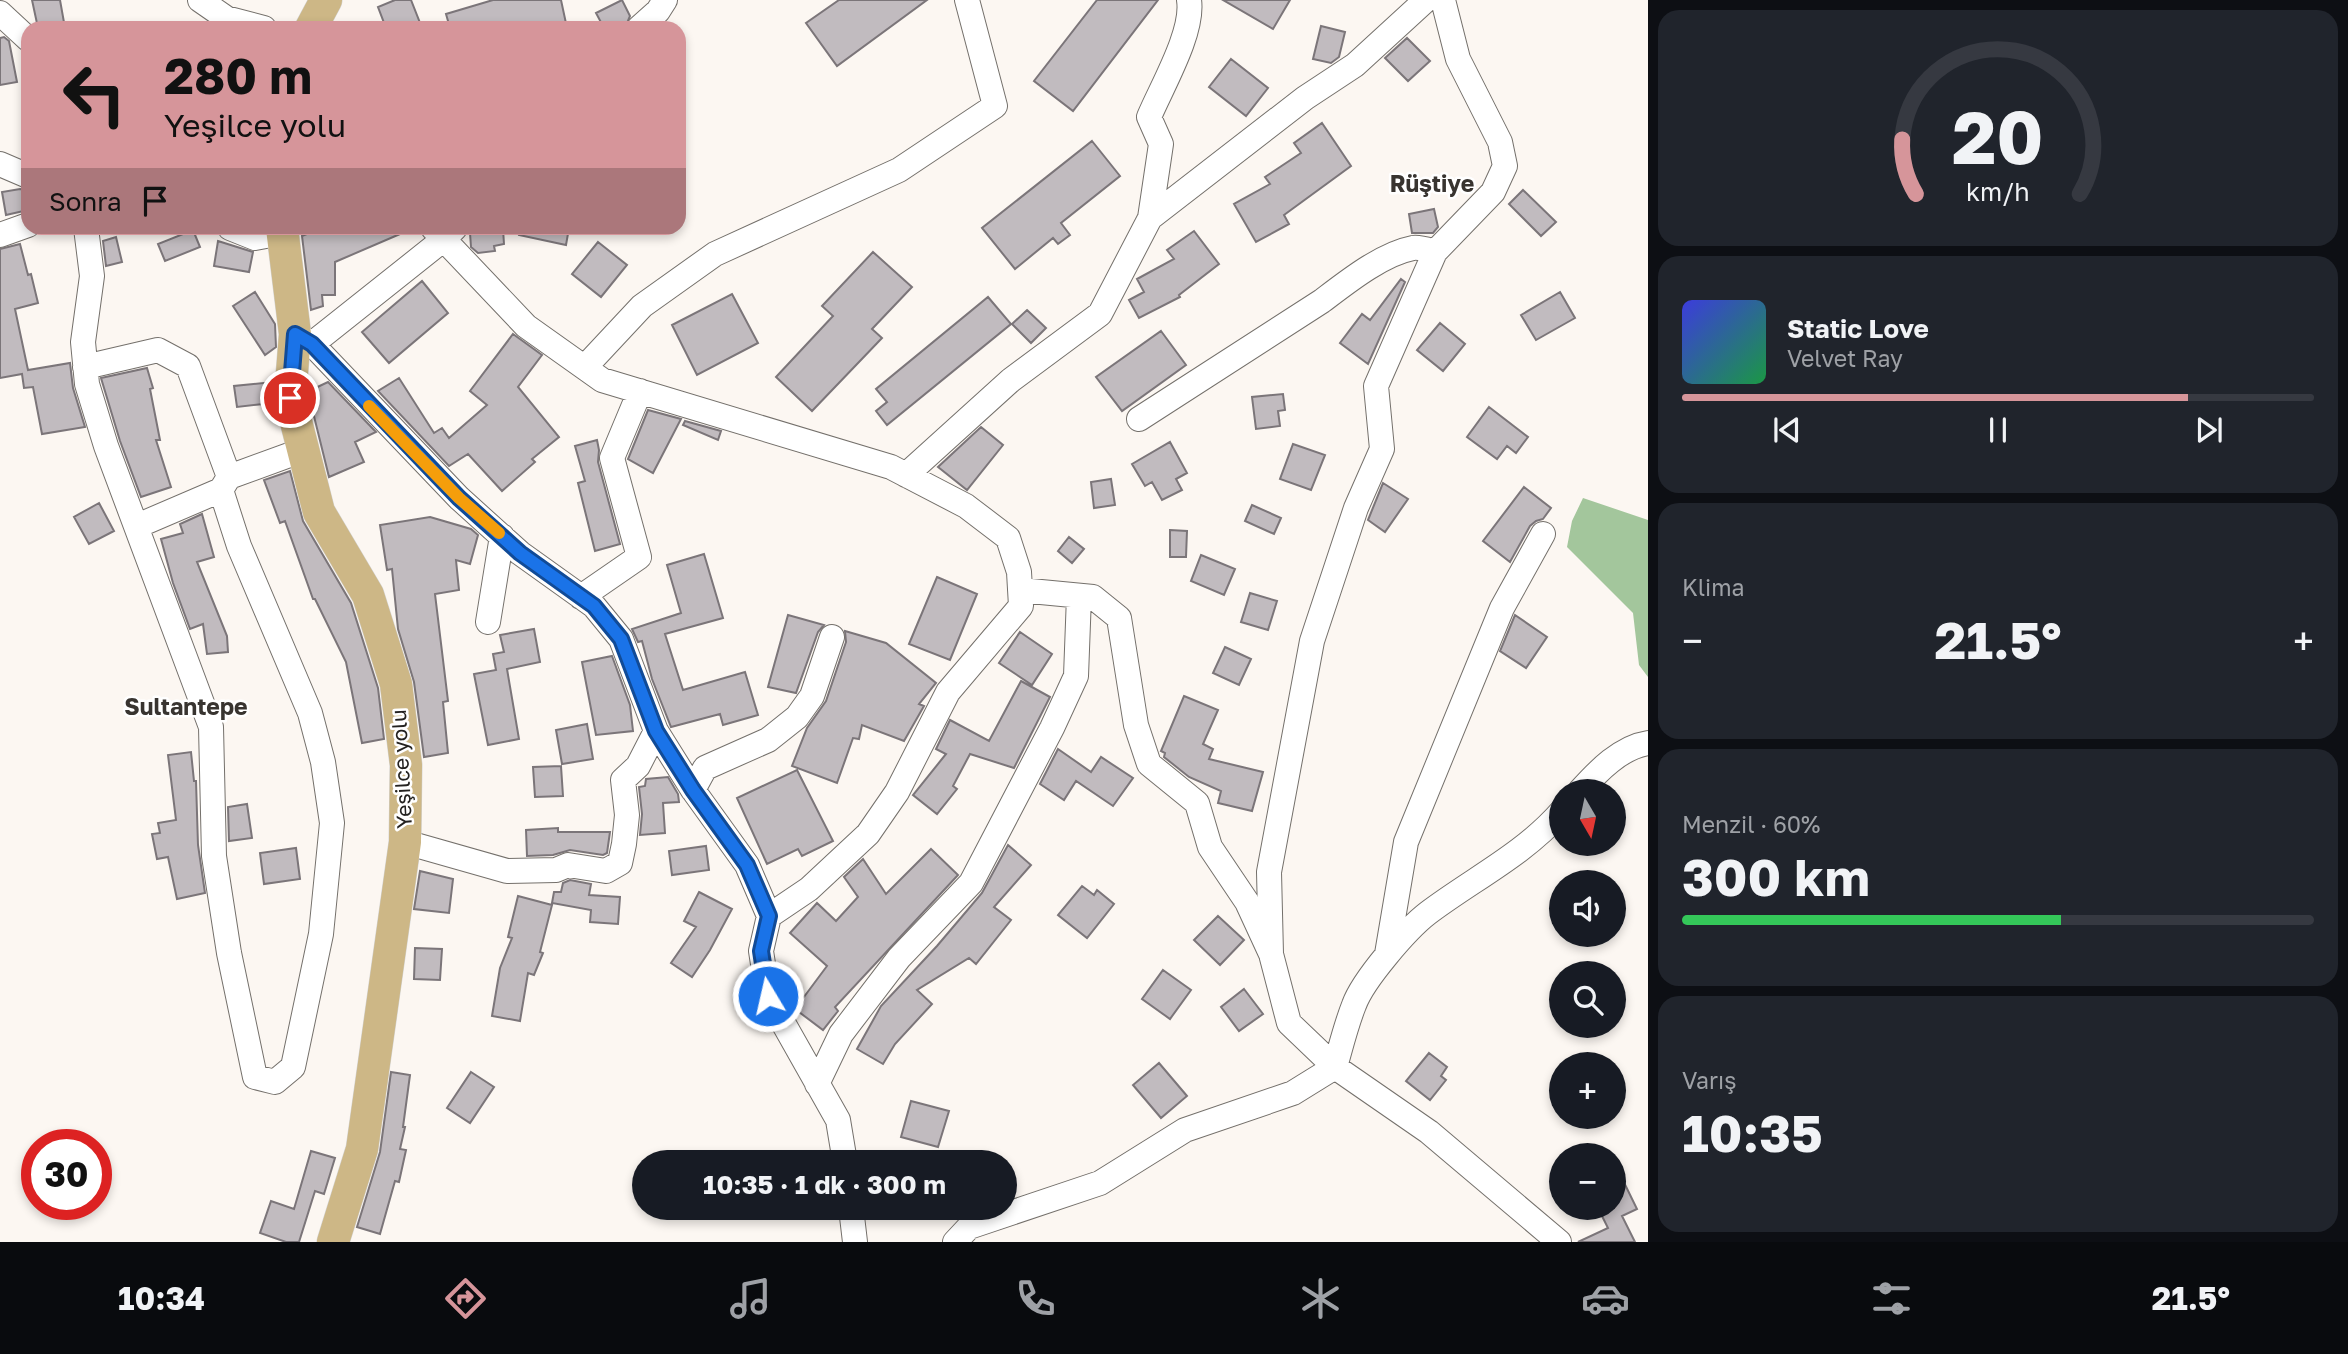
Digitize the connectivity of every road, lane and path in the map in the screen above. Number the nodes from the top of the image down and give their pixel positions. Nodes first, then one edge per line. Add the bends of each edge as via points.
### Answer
1 (200, 0) edge
2 (326, 0) edge
3 (665, 0) edge
4 (967, 0) edge
5 (1189, 0) edge
6 (1426, 0) edge
7 (1443, 0) edge
8 (0, 13) edge
9 (237, 21) edge
10 (315, 21) edge
11 (647, 21) edge
12 (21, 32) edge
13 (0, 164) edge
14 (21, 174) edge
15 (1150, 218) junction
16 (21, 228) edge
17 (0, 235) edge
18 (87, 235) edge
19 (248, 235) edge
20 (265, 235) edge
21 (283, 235) edge
22 (439, 235) edge
23 (447, 235) edge
24 (1435, 252) junction
25 (304, 339) junction
26 (85, 367) junction
27 (585, 367) junction
28 (640, 391) junction
29 (1139, 419) dead end
30 (303, 450) junction
31 (906, 475) junction
32 (225, 484) junction
33 (137, 526) junction
34 (1543, 534) dead end
35 (502, 537) junction
36 (1020, 590) junction
37 (1079, 596) junction
38 (581, 597) junction
39 (488, 622) dead end
40 (832, 637) dead end
41 (656, 731) junction
42 (1648, 743) edge
43 (1591, 779) edge
44 (693, 790) junction
45 (1549, 825) edge
46 (405, 842) junction
47 (769, 916) junction
48 (1271, 954) junction
49 (1387, 954) junction
50 (1335, 1067) junction
51 (817, 1084) junction
52 (843, 1150) edge
53 (852, 1220) edge
54 (333, 1242) edge
55 (855, 1242) edge
56 (955, 1242) edge
57 (1559, 1242) edge

1 - 9 street
2 - 10 main road
3 - 11 street
4 - 27 street via 995,106 899,170 715,254 642,306
5 - 15 street via 1186,34 1149,117 1161,144
6 - 15 street via 1355,65
7 - 24 street via 1458,59 1500,142 1505,166 1493,192
8 - 12 street
13 - 14 street
15 - 31 street via 1100,314 1011,380
16 - 17 street
18 - 26 street via 92,276 83,342
19 - 20 street
21 - 25 main road, Yeşilce yolu
22 - 25 street
23 - 27 street via 526,326
24 - 29 street via 1416,247 1396,253
24 - 48 street via 1376,386 1382,449 1356,508 1312,640 1269,872
25 - 30 main road, Yeşilce yolu via 290,398
25 - 35 street
26 - 32 street via 158,350 188,366
26 - 33 street via 106,446
27 - 28 street via 603,380
28 - 31 street
28 - 38 street via 612,458 639,557
30 - 32 street
30 - 46 main road, Yeşilce yolu via 319,512 368,595 396,684 406,765
31 - 36 street via 966,506 1008,538
32 - 33 street
32 - 33 street via 239,546 310,713 332,822 321,934 293,1067 275,1082 255,1077 229,953 214,856 211,727
34 - 49 street via 1502,608 1406,842
35 - 38 street
35 - 39 street
36 - 37 street
36 - 47 street via 1021,606 948,692 897,792 868,834 809,889
37 - 48 street via 1093,597 1119,618 1136,725 1149,764 1198,803 1210,847 1247,902
37 - 51 street via 1076,676 971,883 899,958 841,1034
38 - 41 street via 621,639
40 - 44 street via 812,696 797,717 768,740 705,768
41 - 44 street
41 - 46 street via 638,766 623,780 627,816 620,863 614,868 606,871 568,865 556,870 506,871
42 - 43 street via 1635,745
44 - 47 street via 747,865
45 - 49 street via 1508,860 1427,914
46 - 54 main road, Yeşilce yolu via 362,1149
47 - 51 street via 761,951 768,996
48 - 50 street via 1289,1023
49 - 50 street via 1355,1002
50 - 56 street via 1293,1093 1185,1130 1100,1183 969,1227
50 - 57 street via 1429,1132
51 - 52 street via 838,1120
53 - 55 street

